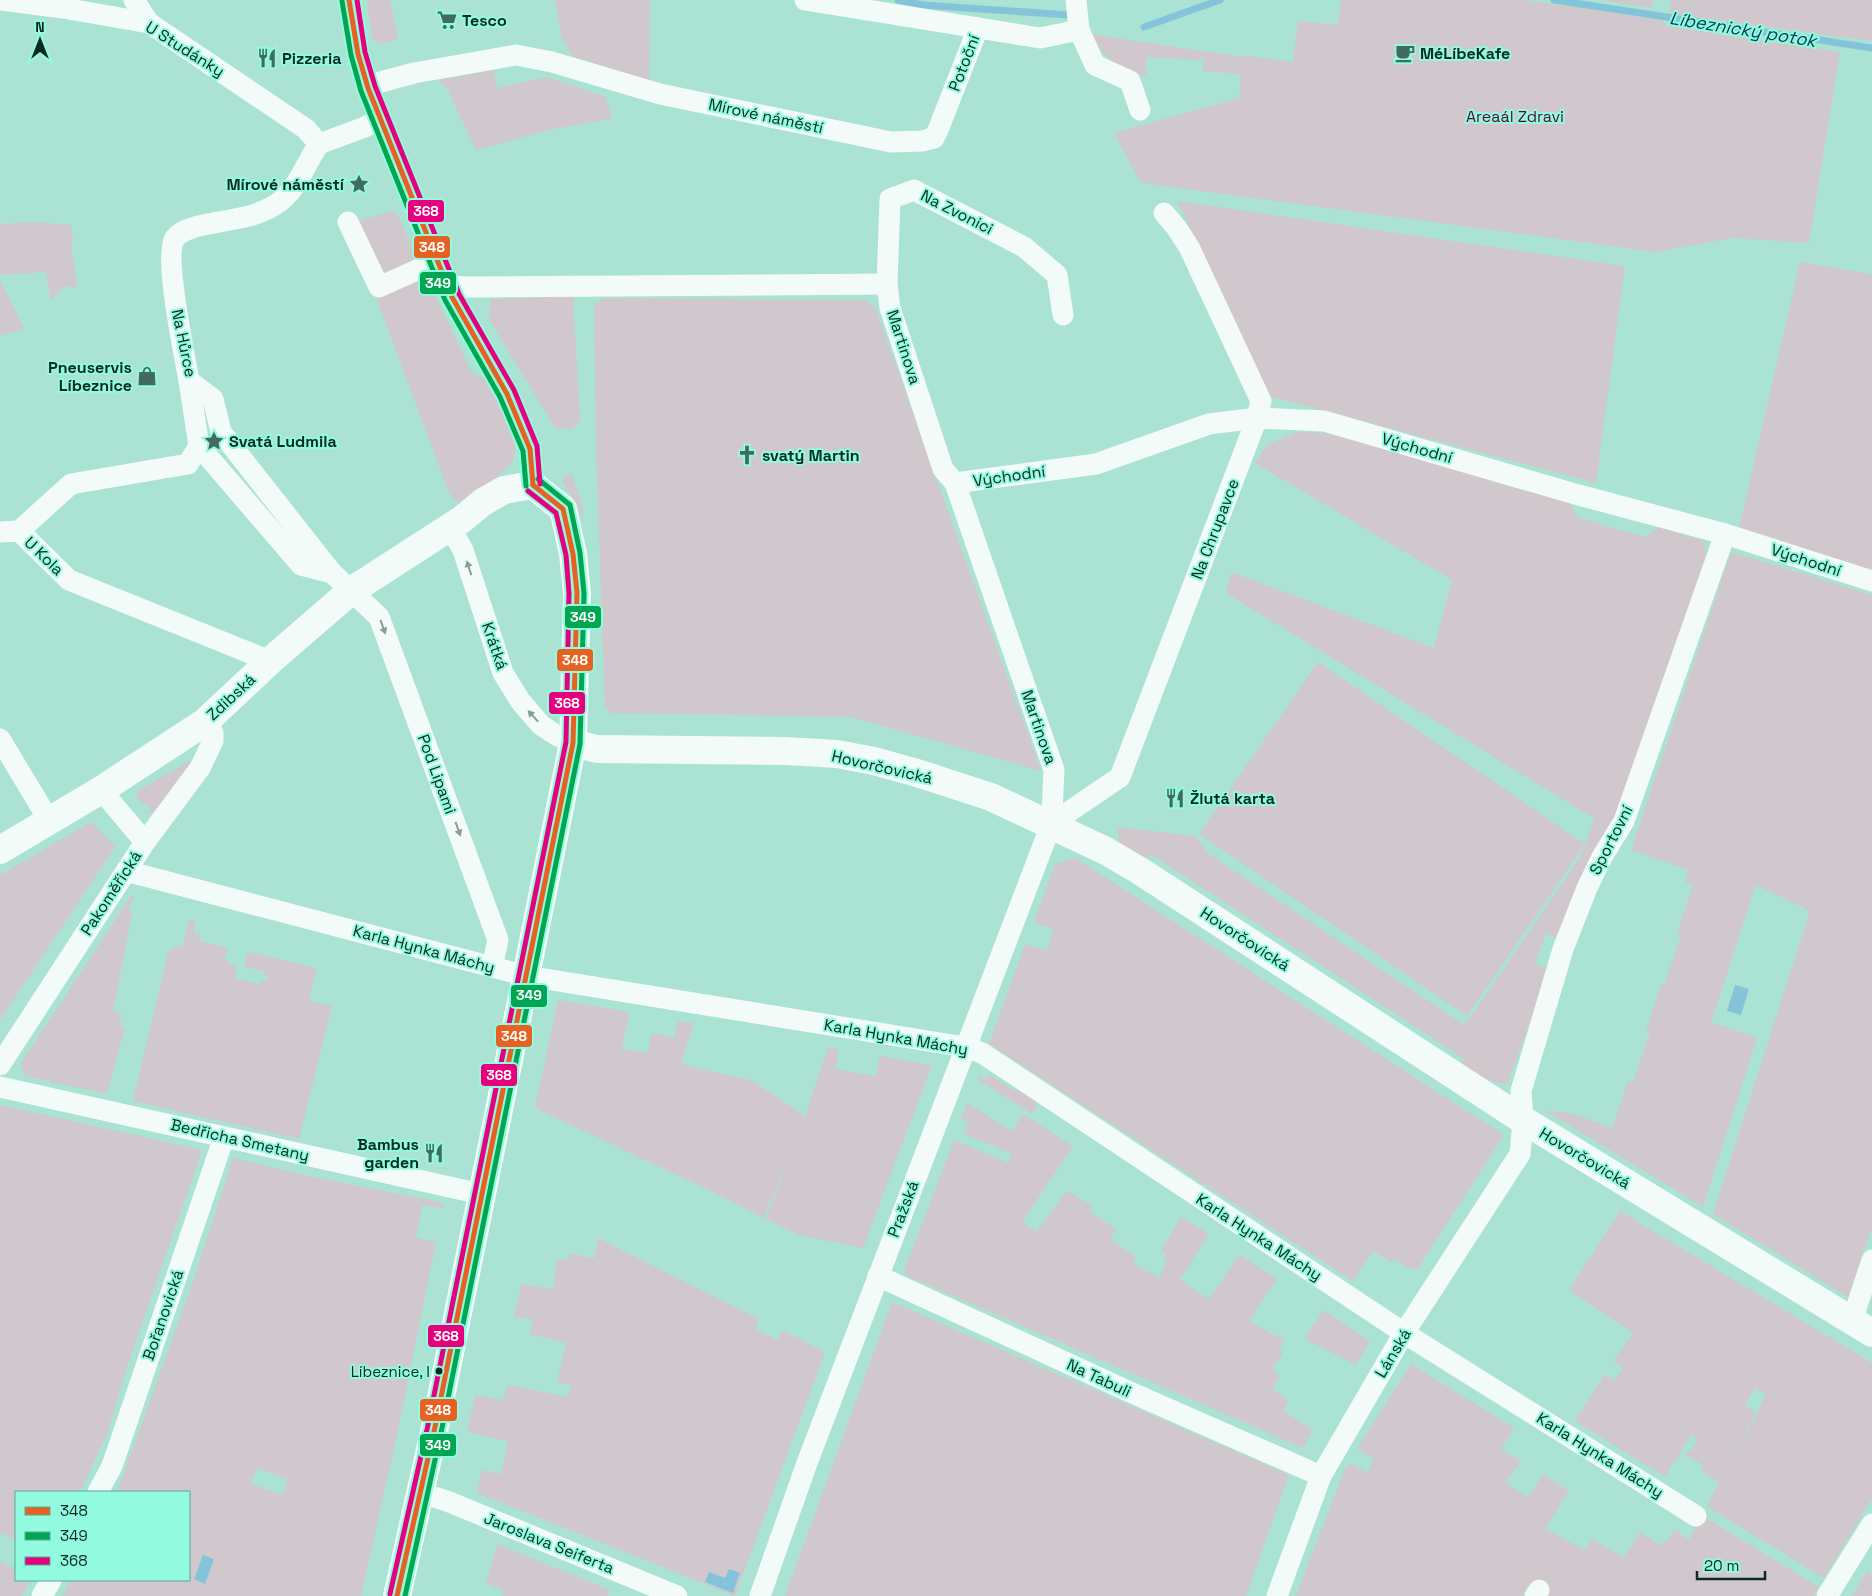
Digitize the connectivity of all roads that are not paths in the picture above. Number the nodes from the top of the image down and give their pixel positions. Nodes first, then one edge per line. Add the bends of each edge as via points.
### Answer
1 (0, 0) edge
2 (134, 0) edge
3 (349, 0) edge
4 (805, 0) edge
5 (1076, 0) edge
6 (149, 23) junction
7 (978, 28) junction
8 (1079, 30) junction
9 (368, 88) junction
10 (1140, 110) dead end
11 (380, 120) junction
12 (934, 138) joint
13 (319, 144) junction
14 (1164, 213) dead end
15 (348, 222) dead end
16 (437, 261) junction
17 (887, 284) junction
18 (447, 286) junction
19 (1063, 315) dead end
20 (189, 381) junction
21 (1257, 418) junction
22 (198, 446) junction
23 (956, 483) junction
24 (533, 485) junction
25 (450, 526) junction
26 (10, 532) edge
27 (1726, 534) junction
28 (1872, 581) edge
29 (342, 582) junction
30 (270, 661) junction
31 (205, 722) junction
32 (0, 739) edge
33 (573, 743) junction
34 (101, 790) junction
35 (50, 822) junction
36 (1051, 824) junction
37 (144, 842) junction
38 (0, 850) edge
39 (126, 871) junction
40 (492, 967) junction
41 (527, 976) junction
42 (965, 1047) junction
43 (0, 1065) edge
44 (0, 1087) edge
45 (1523, 1120) junction
46 (224, 1137) junction
47 (481, 1194) junction
48 (1872, 1260) edge
49 (878, 1276) junction
50 (1862, 1327) edge
51 (1404, 1333) junction
52 (1321, 1476) junction
53 (99, 1491) edge
54 (421, 1493) junction
55 (1696, 1516) dead end
56 (1872, 1524) edge
57 (50, 1581) edge
58 (42, 1596) edge
59 (397, 1596) edge
60 (677, 1596) edge
61 (760, 1596) edge
62 (1277, 1596) edge
63 (1827, 1596) edge

1 - 6 street, U Studánky
2 - 6 street
3 - 9 street via 358,54
4 - 7 street
5 - 8 street
6 - 13 street, U Studánky via 306,129
7 - 8 street, Potoční via 1040,38
7 - 12 street, Potoční
8 - 10 street via 1095,65 1130,81
9 - 11 street
9 - 12 street, Mírové náměstí via 414,72 516,54 660,94 891,142
11 - 13 street
11 - 16 street
13 - 20 street, Na Hůrce via 296,184 275,205 245,217 194,227 182,231 175,238 171,260
14 - 21 street, Na Chrupavce via 1189,247 1261,401
15 - 16 street via 379,287
16 - 18 street
17 - 18 street
17 - 19 street, Na Zvonici via 890,200 914,190 1024,247 1058,275
17 - 23 street, Martinova via 890,308 944,470
18 - 24 street via 507,394 530,449
20 - 22 street
20 - 29 street, Na Hůrce via 212,399 221,432
21 - 23 street, Východní via 1209,424 1096,464
21 - 27 street, Východní via 1324,421
21 - 36 street, Na Chrupavce via 1120,777
22 - 26 street, U Kola via 188,464 71,484
22 - 29 street via 302,565
23 - 36 street, Martinova via 1054,770
24 - 25 main road via 504,490
24 - 33 main road via 563,508 573,554 577,593
25 - 29 main road, Zdibská
33 -> 25 street, Krátká via 541,725 521,702 503,673 464,550
26 - 30 street, U Kola via 69,580
27 - 28 street, Východní
27 - 45 street, Sportovní via 1624,821 1587,888 1563,949 1521,1091
29 - 30 main road, Zdibská
29 -> 40 street, Pod Lipami via 379,617 498,940
30 - 31 main road, Zdibská
31 - 34 main road, Zdibská
31 - 37 street, Pakoměřická via 214,733 200,768
32 - 35 street
33 - 36 main road, Hovorčovická via 597,749 785,751 854,757 966,788
33 - 41 main road
34 - 35 main road, Zdibská
34 - 37 street
35 - 38 main road, Zdibská
36 - 42 street, Pražská
36 - 45 main road, Hovorčovická via 1140,871
37 - 39 street, Pakoměřická
39 - 40 street, Karla Hynka Máchy
39 - 43 street, Pakoměřická
40 - 41 street, Karla Hynka Máchy
41 - 42 street, Karla Hynka Máchy
41 - 47 main road
42 - 49 street, Pražská
42 - 51 street, Karla Hynka Máchy via 988,1058
44 - 46 street, Bedřicha Smetany
45 - 50 main road, Hovorčovická
45 - 51 street, Lánská via 1520,1154
46 - 47 street, Bedřicha Smetany
46 - 53 street, Bořanovická via 112,1466
47 - 54 main road
48 - 50 street, Hovorčovická
49 - 52 street, Na Tabuli
49 - 61 street, Pražská
51 - 52 street, Lánská
51 - 55 street, Karla Hynka Máchy
52 - 62 street, Lánská
54 - 59 main road
54 - 60 street, Jaroslava Seiferta
56 - 63 street
57 - 58 street

